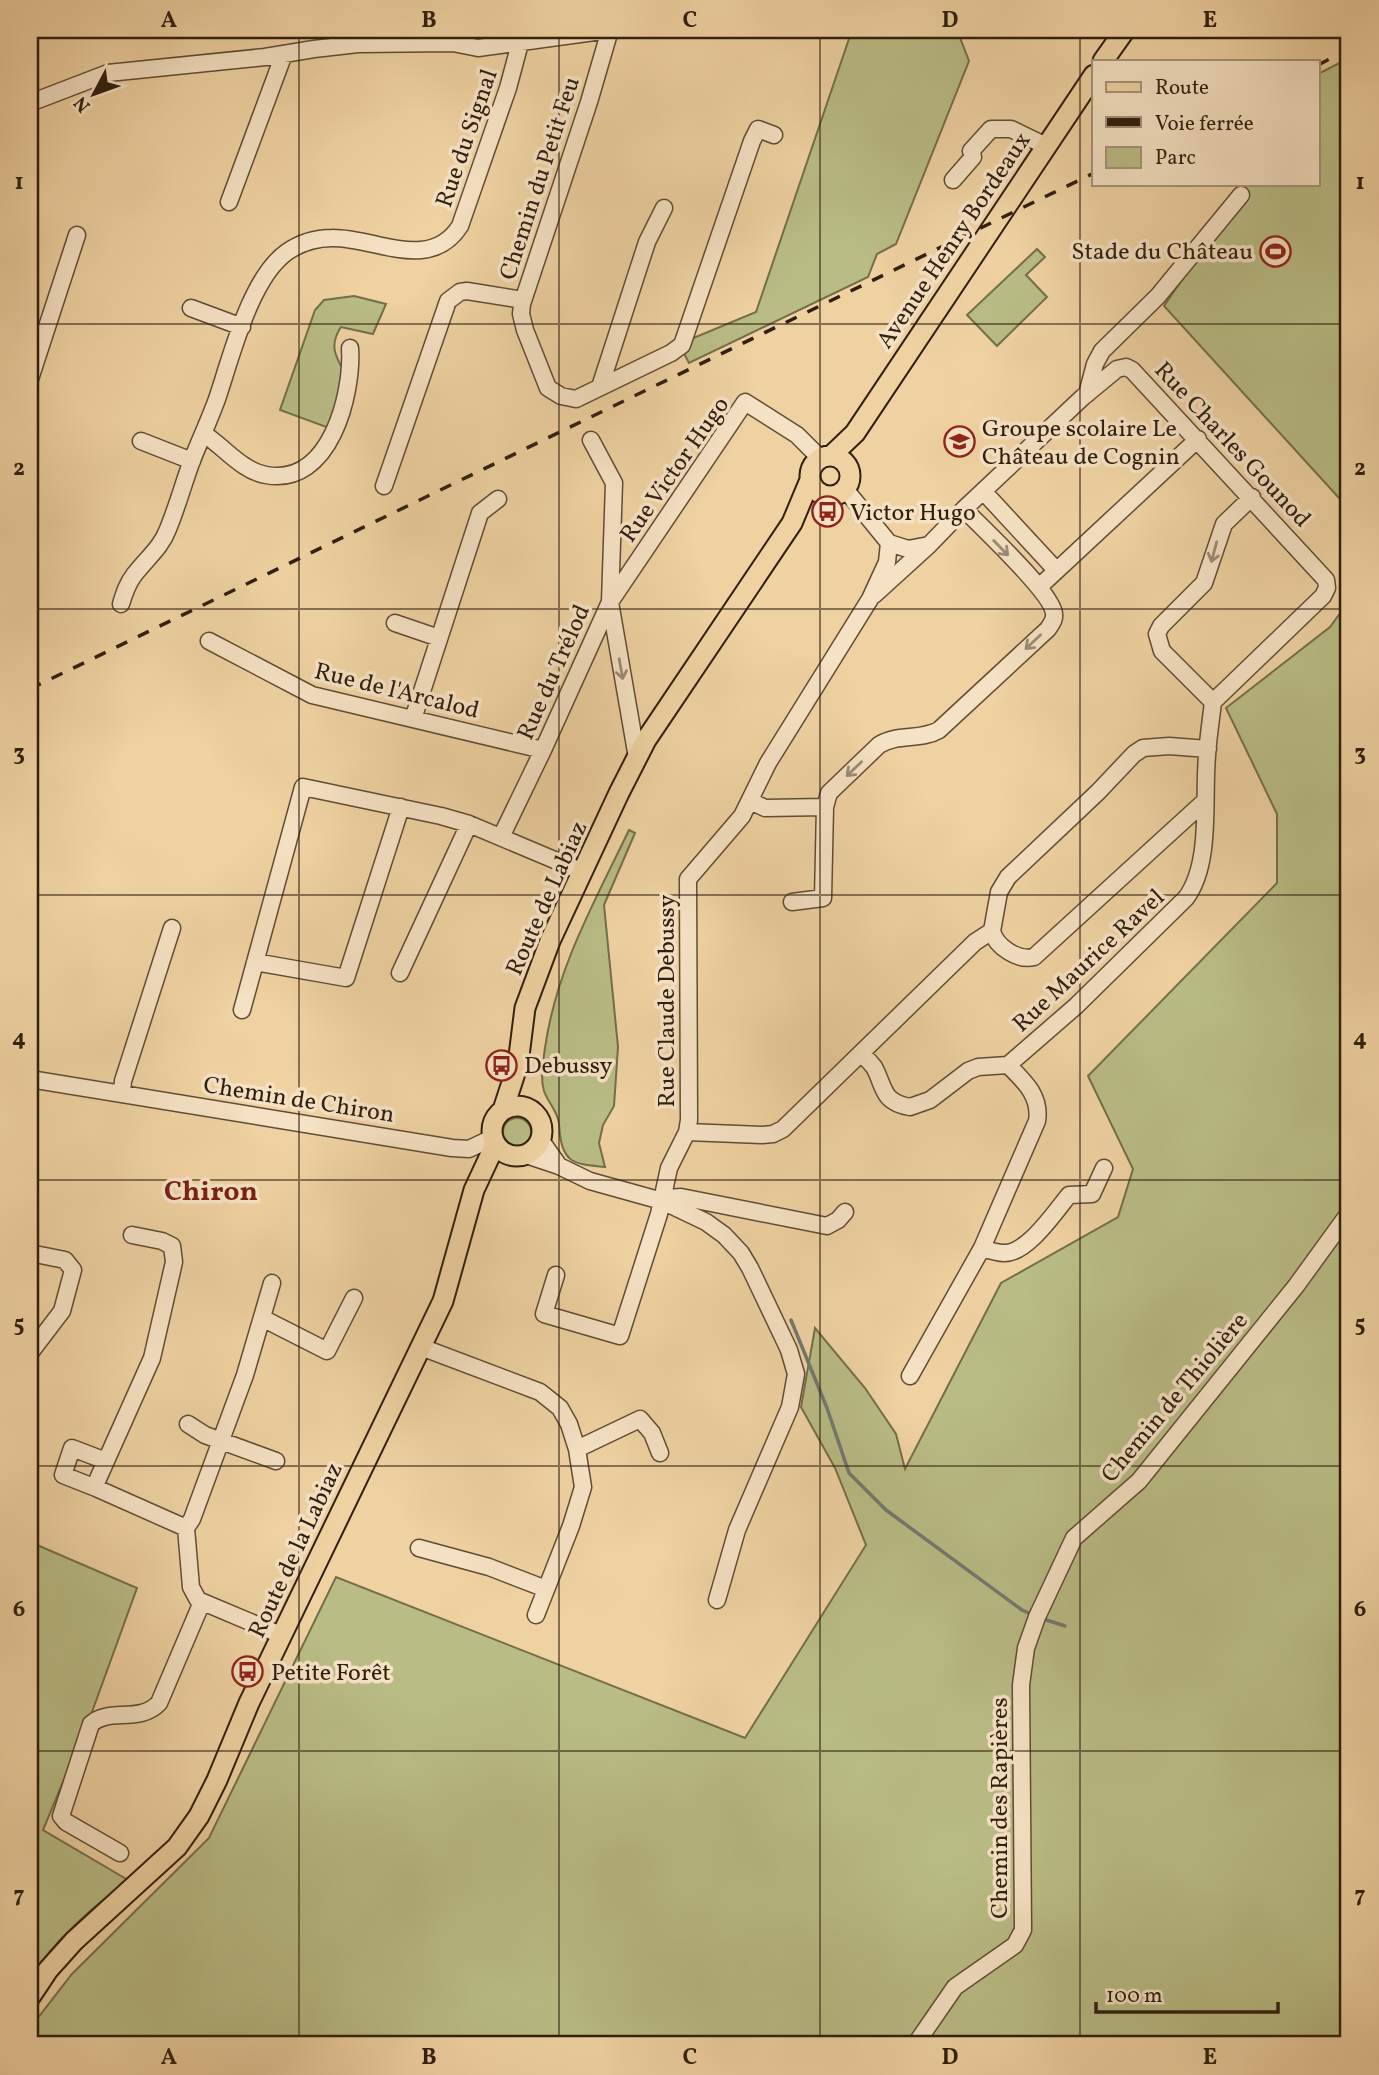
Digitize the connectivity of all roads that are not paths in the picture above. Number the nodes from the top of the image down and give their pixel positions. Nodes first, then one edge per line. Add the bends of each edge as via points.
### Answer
1 (609, 30) edge
2 (1125, 30) edge
3 (588, 32) edge
4 (520, 43) junction
5 (284, 54) junction
6 (1104, 60) edge
7 (1092, 78) edge
8 (30, 103) edge
9 (775, 135) dead end
10 (1045, 146) junction
11 (953, 180) dead end
12 (1241, 195) dead end
13 (229, 202) dead end
14 (664, 208) dead end
15 (77, 236) dead end
16 (523, 300) junction
17 (191, 308) dead end
18 (242, 327) junction
19 (350, 348) dead end
20 (1132, 370) joint
21 (30, 379) edge
22 (600, 387) junction
23 (1087, 394) junction
24 (204, 434) junction
25 (1198, 439) junction
26 (591, 440) dead end
27 (141, 441) dead end
28 (832, 458) junction
29 (192, 461) junction
30 (810, 480) junction
31 (384, 486) dead end
32 (845, 489) junction
33 (983, 491) junction
34 (824, 495) junction
35 (1251, 497) junction
36 (498, 499) dead end
37 (964, 509) junction
38 (792, 523) junction
39 (889, 543) junction
40 (929, 545) junction
41 (1056, 569) junction
42 (1039, 587) junction
43 (870, 599) junction
44 (610, 602) junction
45 (121, 604) dead end
46 (395, 624) dead end
47 (439, 638) junction
48 (209, 641) dead end
49 (1213, 702) junction
50 (413, 719) junction
51 (1208, 748) junction
52 (543, 750) junction
53 (637, 758) junction
54 (750, 801) junction
55 (1205, 801) junction
56 (401, 807) junction
57 (825, 807) junction
58 (469, 824) junction
59 (500, 837) junction
60 (583, 872) junction
61 (792, 902) dead end
62 (172, 928) dead end
63 (992, 931) junction
64 (255, 962) junction
65 (400, 973) dead end
66 (242, 1010) dead end
67 (862, 1055) junction
68 (518, 1063) junction
69 (1008, 1065) junction
70 (30, 1079) edge
71 (122, 1092) junction
72 (526, 1108) junction
73 (503, 1110) junction
74 (687, 1132) junction
75 (540, 1139) junction
76 (494, 1142) junction
77 (469, 1149) junction
78 (522, 1156) junction
79 (559, 1167) junction
80 (1104, 1168) dead end
81 (483, 1170) junction
82 (474, 1190) junction
83 (662, 1201) junction
84 (845, 1212) dead end
85 (1349, 1213) edge
86 (132, 1235) dead end
87 (982, 1248) junction
88 (30, 1253) edge
89 (556, 1275) dead end
90 (272, 1283) dead end
91 (354, 1298) dead end
92 (262, 1318) junction
93 (421, 1347) junction
94 (30, 1353) edge
95 (910, 1376) dead end
96 (188, 1424) dead end
97 (221, 1441) junction
98 (577, 1449) junction
99 (660, 1453) dead end
100 (106, 1461) junction
101 (276, 1461) dead end
102 (96, 1488) junction
103 (186, 1528) junction
104 (419, 1548) dead end
105 (546, 1590) junction
106 (717, 1600) dead end
107 (202, 1602) junction
108 (1040, 1611) joint
109 (536, 1615) dead end
110 (281, 1635) junction
111 (120, 1853) dead end
112 (30, 1997) edge
113 (915, 2045) edge

1 - 3 street
1 - 16 street, Chemin du Petit Feu
2 - 6 main road
3 - 4 street
4 - 5 street via 478,48 453,43 358,44
4 - 18 street, Rue du Signal via 456,234 437,246 413,251 332,238 303,244 287,252 266,274
5 - 8 street via 108,73
5 - 13 street
7 - 10 main road, Avenue Henry Bordeaux
9 - 22 street, Chemin du Petit Feu via 758,129 752,141 682,345
10 - 11 street via 1011,129 991,130
10 - 28 main road, Avenue Henry Bordeaux via 855,433
12 - 23 street via 1158,296 1102,351
14 - 22 street via 647,242
15 - 21 street
16 - 22 street, Chemin du Petit Feu via 520,314 548,388 576,399
16 - 31 street, Chemin du Petit Feu via 467,291 448,301
17 - 18 street
18 - 24 street, Rue du Signal
19 - 24 street via 352,370 340,418 330,441 311,463 291,473 267,475 243,465
20 - 23 street, Rue Claude Debussy via 1117,369
20 - 25 street, Rue Charles Gounod
23 - 33 street, Rue Claude Debussy
24 - 29 street, Rue du Signal
25 - 35 street, Rue Charles Gounod
25 - 41 street
26 - 44 street, Rue du Trélod via 614,482
27 - 29 street
28 - 30 main road via 812,466
28 - 32 main road via 850,475
28 - 44 street, Rue Victor Hugo via 745,402
29 - 45 street, Rue du Signal via 164,540 133,576
30 - 34 main road
30 - 38 main road
32 - 34 main road via 837,495
32 - 39 street
33 - 37 street, Rue Claude Debussy
33 - 41 street
34 - 38 main road
35 -> 49 street via 1224,524 1205,583 1157,635 1162,651
35 - 49 street, Rue Charles Gounod via 1322,573 1327,588 1317,603
36 - 47 street via 480,513
37 - 40 street, Rue Claude Debussy
37 -> 42 street
38 - 53 main road
39 - 40 street via 908,548
39 - 43 street, Rue Claude Debussy via 887,562
40 - 43 street, Rue Claude Debussy
41 - 42 street
42 -> 57 street via 1055,614 1048,628 939,730 930,736 888,739 879,745 829,793
43 - 54 street, Rue Claude Debussy via 768,763
44 - 52 street, Rue du Trélod
44 -> 53 street
46 - 47 street
47 - 50 street
48 - 50 street, Rue de l'Arcalod via 312,695
49 - 51 street, Rue Maurice Ravel
50 - 52 street, Rue de l'Arcalod
51 - 55 street, Rue Maurice Ravel
51 - 63 street via 1153,746 1134,754 1007,877 999,892
52 - 59 street, Rue du Trélod
53 - 60 main road, Route de Labiaz
54 - 57 street via 765,808
54 - 74 street, Rue Claude Debussy via 688,878
55 - 63 street via 1034,957 1027,959 1006,949
55 - 69 street, Rue Maurice Ravel via 1201,862 1194,888 1076,1006
56 - 58 street
56 - 64 street via 346,978
56 - 64 street via 303,787
57 - 61 street via 823,898
58 - 59 street
58 - 65 street
59 - 60 street
60 - 68 main road, Route de Labiaz via 525,1008
62 - 71 street
63 - 67 street via 975,942
64 - 66 street
67 - 69 street, Rue Maurice Ravel via 890,1098 910,1107 930,1100 968,1071
67 - 74 street via 793,1121 773,1134
68 - 72 main road, Route de Labiaz
68 - 73 main road, Route de Labiaz
69 - 87 street via 1031,1090 1039,1109
70 - 71 street, Chemin de Chiron
71 - 77 street, Chemin de Chiron
72 - 73 main road
72 - 75 main road via 542,1127
73 - 76 main road via 493,1122
74 - 83 street, Rue Claude Debussy via 669,1168
75 - 78 main road
75 - 79 street
76 - 77 street
76 - 78 main road via 509,1155
76 - 81 main road, Route de la Labiaz
77 - 81 street
78 - 79 street
78 - 82 main road
79 - 83 street via 590,1181
80 - 87 street via 1092,1194 1069,1195 1017,1251
81 - 82 main road, Route de la Labiaz
82 - 93 main road, Route de la Labiaz via 443,1300
83 - 84 street via 681,1197 827,1226
83 - 89 street, Rue Claude Debussy via 620,1336 544,1314
83 - 106 street via 706,1222 741,1253 789,1350 796,1374 790,1407 737,1530
85 - 108 street, Chemin de Thiolière via 1139,1481 1074,1538
86 - 100 street via 172,1246 174,1262 152,1358
87 - 95 street
88 - 94 street via 65,1260 77,1287
90 - 92 street
91 - 92 street via 327,1351
92 - 97 street
93 - 98 street via 540,1392 560,1408
93 - 110 main road, Route de la Labiaz
96 - 97 street
97 - 101 street
97 - 103 street
98 - 99 street via 640,1419
98 - 105 street via 583,1487
100 - 102 street
100 - 102 street via 72,1448 63,1475
102 - 103 street
103 - 107 street via 191,1587
104 - 105 street via 489,1567
105 - 109 street
107 - 110 street
107 - 111 street via 159,1703 145,1714 103,1717 91,1724 72,1780 61,1816
108 - 113 street, Chemin des Rapières via 1026,1648 1021,1685 1023,1930 1015,1945 955,1987
110 - 112 main road, Route de la Labiaz via 217,1780 181,1843 74,1941

